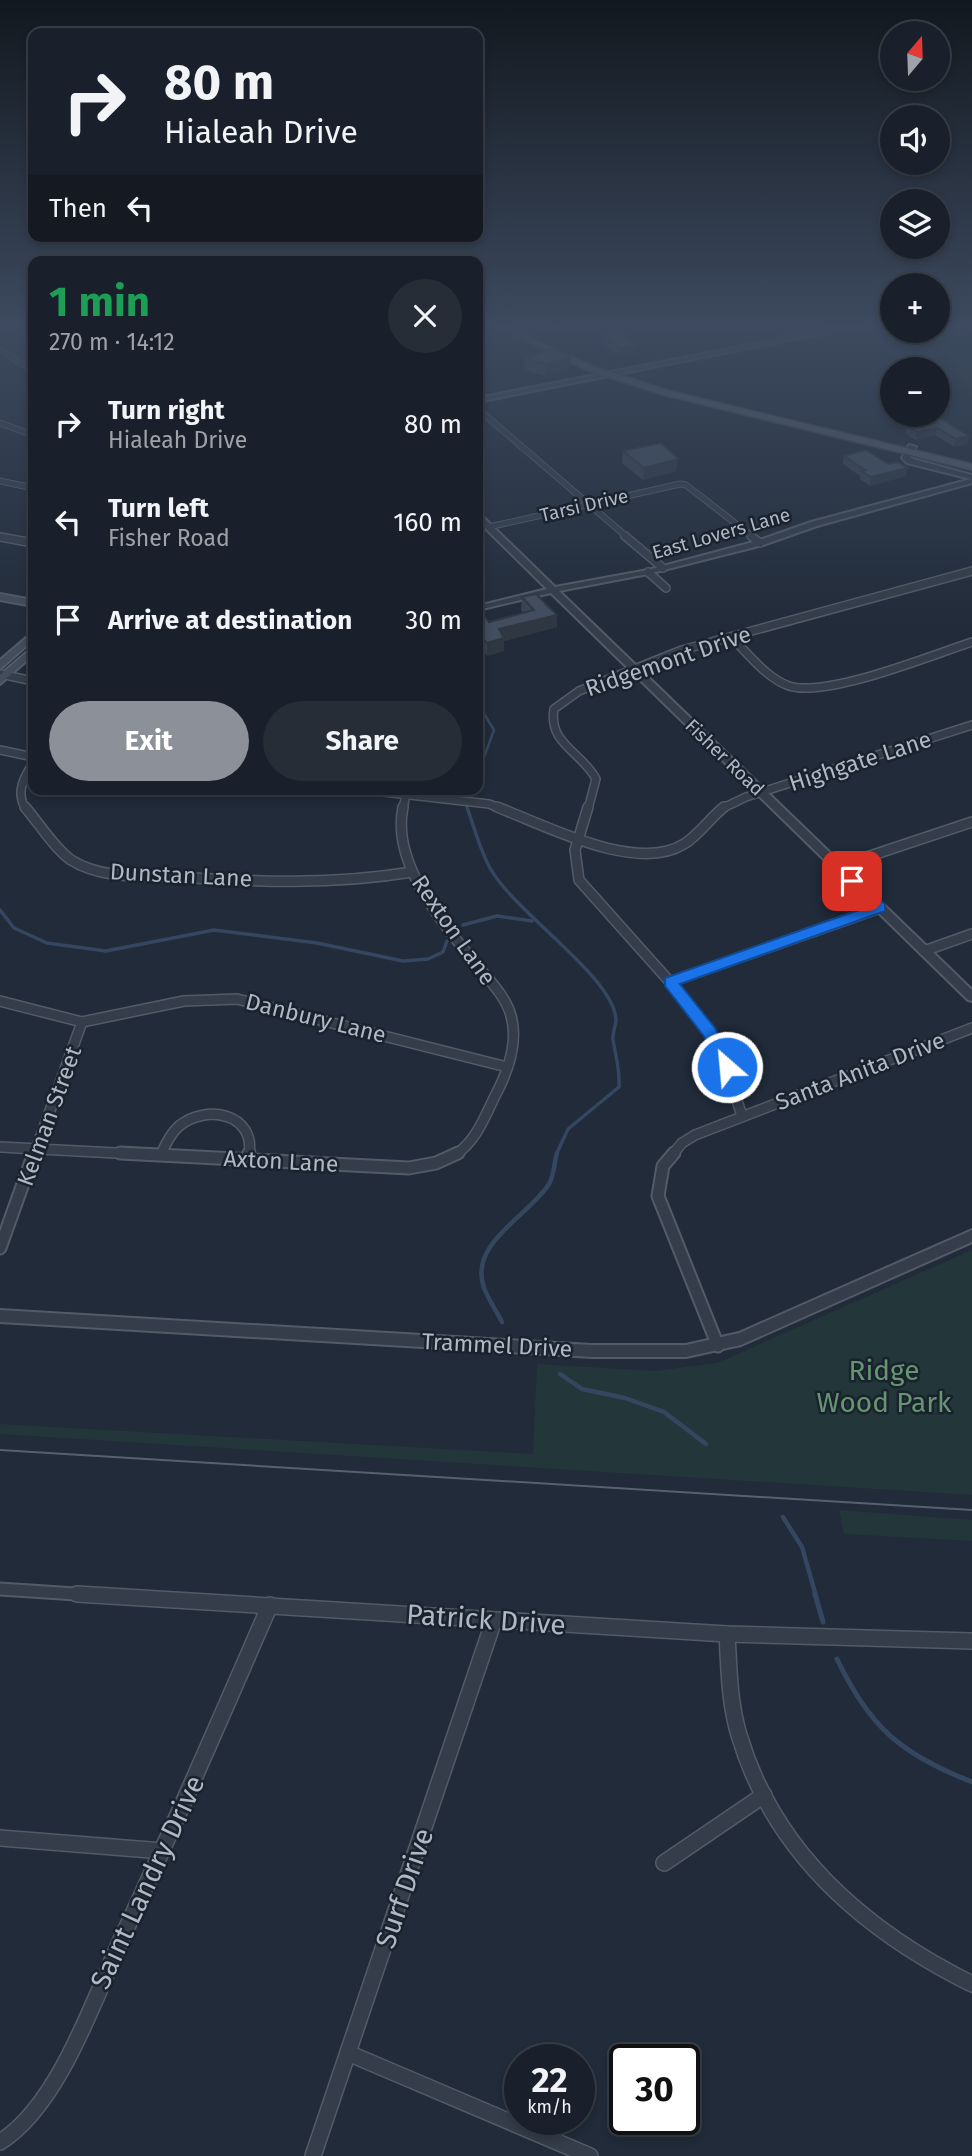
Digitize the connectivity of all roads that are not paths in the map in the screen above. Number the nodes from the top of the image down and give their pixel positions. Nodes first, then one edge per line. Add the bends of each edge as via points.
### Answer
1 (2, 424) edge
2 (496, 424) edge
3 (799, 424) edge
4 (28, 433) edge
5 (910, 450) junction
6 (972, 461) edge
7 (972, 467) edge
8 (972, 479) edge
9 (0, 481) edge
10 (28, 487) edge
11 (589, 504) junction
12 (483, 522) edge
13 (489, 527) junction
14 (0, 537) edge
15 (28, 542) edge
16 (760, 543) junction
17 (663, 568) junction
18 (972, 571) edge
19 (648, 572) junction
20 (666, 588) dead end
21 (552, 589) junction
22 (0, 597) edge
23 (28, 602) edge
24 (0, 605) edge
25 (483, 607) edge
26 (28, 611) edge
27 (731, 637) junction
28 (28, 641) edge
29 (972, 642) edge
30 (28, 654) edge
31 (633, 668) junction
32 (1, 674) edge
33 (28, 680) edge
34 (972, 725) edge
35 (0, 750) edge
36 (28, 756) edge
37 (28, 771) edge
38 (761, 792) junction
39 (406, 795) edge
40 (427, 795) edge
41 (972, 822) edge
42 (576, 837) junction
43 (837, 867) junction
44 (412, 872) junction
45 (880, 908) junction
46 (972, 934) edge
47 (925, 951) junction
48 (670, 982) junction
49 (972, 998) edge
50 (0, 1001) edge
51 (82, 1022) junction
52 (972, 1028) edge
53 (507, 1067) junction
54 (742, 1116) junction
55 (0, 1147) edge
56 (37, 1149) junction
57 (161, 1154) junction
58 (248, 1159) junction
59 (972, 1236) edge
60 (0, 1248) edge
61 (0, 1317) edge
62 (718, 1346) junction
63 (0, 1589) edge
64 (270, 1605) junction
65 (494, 1620) junction
66 (727, 1634) junction
67 (972, 1641) edge
68 (764, 1795) junction
69 (0, 1838) edge
70 (163, 1851) junction
71 (664, 1863) dead end
72 (972, 1984) edge
73 (348, 2053) junction
74 (0, 2142) edge
75 (313, 2156) edge
76 (590, 2156) edge

1 - 4 street
2 - 11 street
3 - 5 main road
5 - 6 main road
5 - 7 main road
5 - 8 street, East Lovers Lane via 906,458 910,461
8 - 16 street, East Lovers Lane
9 - 10 street
11 - 13 street, Tarsi Drive
11 - 16 street, Tarsi Drive via 686,485
11 - 17 street
12 - 13 street, Fisher Road
13 - 21 street, Fisher Road
14 - 15 street
16 - 17 street, East Lovers Lane
17 - 19 street, East Lovers Lane
18 - 27 street, Ridgemont Drive
19 - 20 street
19 - 21 street, East Lovers Lane
21 - 25 street, East Lovers Lane
21 - 31 street, Fisher Road
22 - 23 main road
24 - 26 main road
27 - 29 street via 780,681 792,687 816,688
27 - 31 street, Ridgemont Drive
28 - 32 main road
30 - 32 main road
31 - 38 street, Fisher Road
31 - 42 street, Ridgemont Drive via 581,689 554,709 551,727 557,738 587,763 596,779
32 - 33 street
34 - 38 street, Highgate Lane
35 - 36 street
37 - 44 street, Dunstan Lane via 21,782 23,805 70,859 95,870 335,882
38 - 42 street, Highgate Lane via 722,808 691,840 666,852 632,854
38 - 43 street, Fisher Road
39 - 44 street, Rexton Lane via 400,829
40 - 42 street, Highgate Lane via 489,804
41 - 43 street
42 - 48 street, Ridgemont Drive via 579,880
43 - 45 street, Fisher Road
44 - 53 street, Rexton Lane via 510,1010 516,1034
45 - 47 street, Fisher Road
45 - 48 street
46 - 47 street
47 - 49 street, Fisher Road
48 - 54 street, Ridgemont Drive via 721,1051
50 - 51 street, Danbury Lane
51 - 53 street, Danbury Lane via 184,1001 237,999
51 - 56 street, Kelman Street
52 - 54 street, Santa Anita Drive
53 - 58 street, Axton Lane via 473,1139 442,1163 409,1168
54 - 62 street, Santa Anita Drive via 682,1143 663,1166 659,1181 662,1212
55 - 56 street, Axton Lane
56 - 57 street, Axton Lane
56 - 60 street, Kelman Street
57 - 58 street, Axton Lane
57 - 58 street via 171,1133 187,1121 212,1114 235,1118 250,1131 253,1143
59 - 62 street, Trammel Drive via 776,1325
61 - 62 street, Trammel Drive via 592,1351 649,1353
63 - 64 street, Patrick Drive
64 - 65 street, Patrick Drive
64 - 70 street, Saint Landry Drive
65 - 66 street, Patrick Drive
65 - 73 street, Surf Drive
66 - 67 street, Patrick Drive
66 - 68 street via 739,1735
68 - 71 street
68 - 72 street via 801,1856 856,1913 914,1956
69 - 70 street
70 - 74 street, Saint Landry Drive via 61,2070 39,2106 16,2132
73 - 75 street, Surf Drive
73 - 76 street

